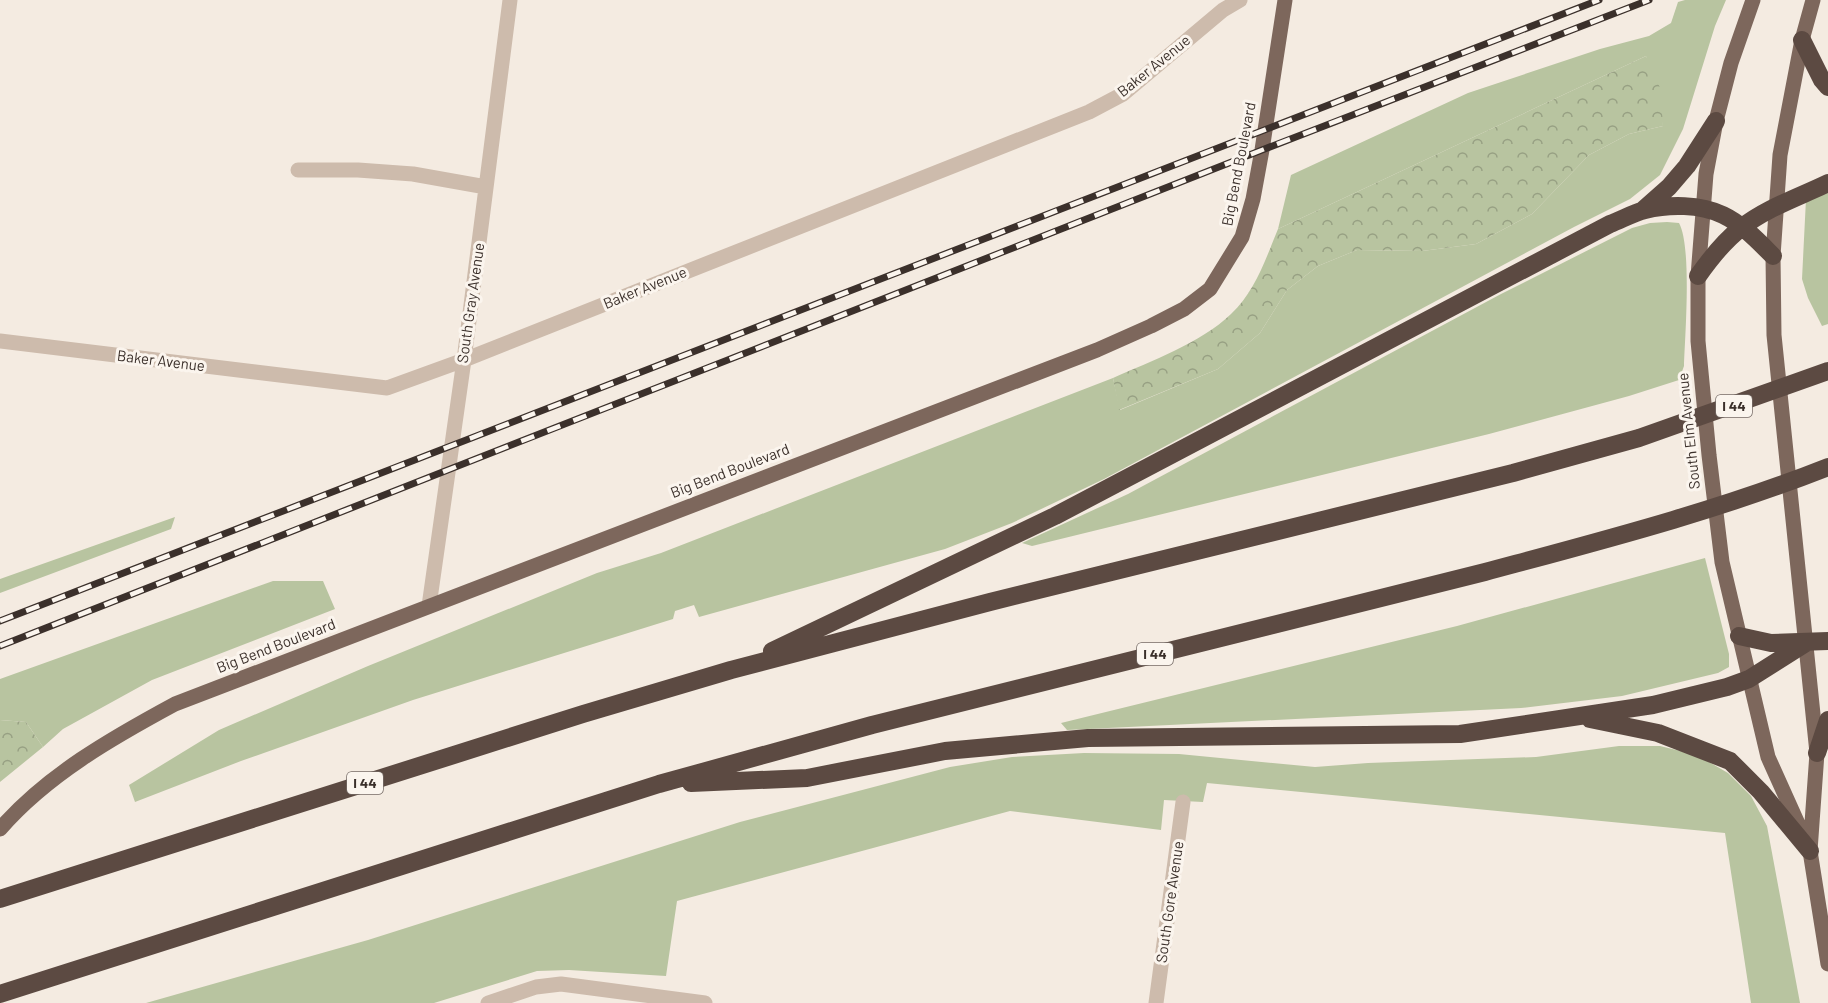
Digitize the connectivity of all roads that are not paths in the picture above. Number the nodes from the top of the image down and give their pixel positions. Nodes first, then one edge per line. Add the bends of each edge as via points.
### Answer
1 (510, 0) edge
2 (1240, 0) edge
3 (1285, 0) edge
4 (1753, 0) edge
5 (1813, 0) edge
6 (1802, 40) junction
7 (1828, 87) edge
8 (1716, 121) junction
9 (298, 170) dead end
10 (1828, 183) edge
11 (486, 186) junction
12 (1777, 207) junction
13 (1702, 208) junction
14 (1643, 210) junction
15 (1741, 227) junction
16 (1773, 256) junction
17 (1698, 276) junction
18 (0, 341) edge
19 (464, 360) junction
20 (1828, 371) edge
21 (1828, 467) edge
22 (429, 606) junction
23 (1739, 636) junction
24 (1828, 641) edge
25 (1806, 643) junction
26 (730, 670) junction
27 (1749, 679) junction
28 (1576, 717) junction
29 (1828, 720) edge
30 (1817, 753) junction
31 (659, 784) junction
32 (1183, 802) dead end
33 (0, 829) edge
34 (1810, 851) junction
35 (0, 899) edge
36 (1828, 964) edge
37 (0, 994) edge
38 (488, 1003) edge
39 (705, 1003) edge
40 (1156, 1003) edge

1 - 11 street, South Gray Avenue
2 - 19 street, Baker Avenue via 1123,94 1089,112
3 - 22 main road, Big Bend Boulevard via 1262,150 1242,237 1210,289 1184,309 1096,350
4 - 8 main road, South Elm Avenue
5 - 6 main road, South Elm Avenue
6 - 7 highway
6 - 12 main road, South Elm Avenue via 1780,155
8 - 13 main road, South Elm Avenue
8 - 14 highway via 1669,188
9 - 11 street via 402,173
10 - 12 highway
11 - 19 street, South Gray Avenue
12 - 15 highway
12 - 16 main road, South Elm Avenue
13 - 14 highway via 1672,206
13 - 15 highway via 1723,214
13 - 17 main road, South Elm Avenue
14 - 26 highway via 1055,516
15 - 16 highway
15 - 17 highway
16 - 25 main road, South Elm Avenue via 1774,335
17 - 23 main road, South Elm Avenue via 1698,340 1709,455 1722,562
18 - 19 street, Baker Avenue via 387,388
19 - 22 street, South Gray Avenue
20 - 26 highway, I 44 via 1708,416 1513,473
21 - 31 highway, I 44 via 1651,527 1463,578 872,724
22 - 33 main road, Big Bend Boulevard via 175,704 88,754 18,808
23 - 25 highway via 1771,643
23 - 27 main road, South Elm Avenue
24 - 25 highway
25 - 27 highway
25 - 30 main road, South Elm Avenue
26 - 35 highway, I 44
27 - 28 highway via 1653,705
27 - 34 main road, South Elm Avenue via 1768,757
28 - 31 highway via 1460,734 1088,738 945,751 807,778
28 - 34 highway via 1658,733 1730,761
29 - 30 highway
30 - 34 main road, South Elm Avenue
31 - 37 highway, I 44
32 - 40 street, South Gore Avenue
34 - 36 main road, South Elm Avenue
38 - 39 street via 536,987 561,984

